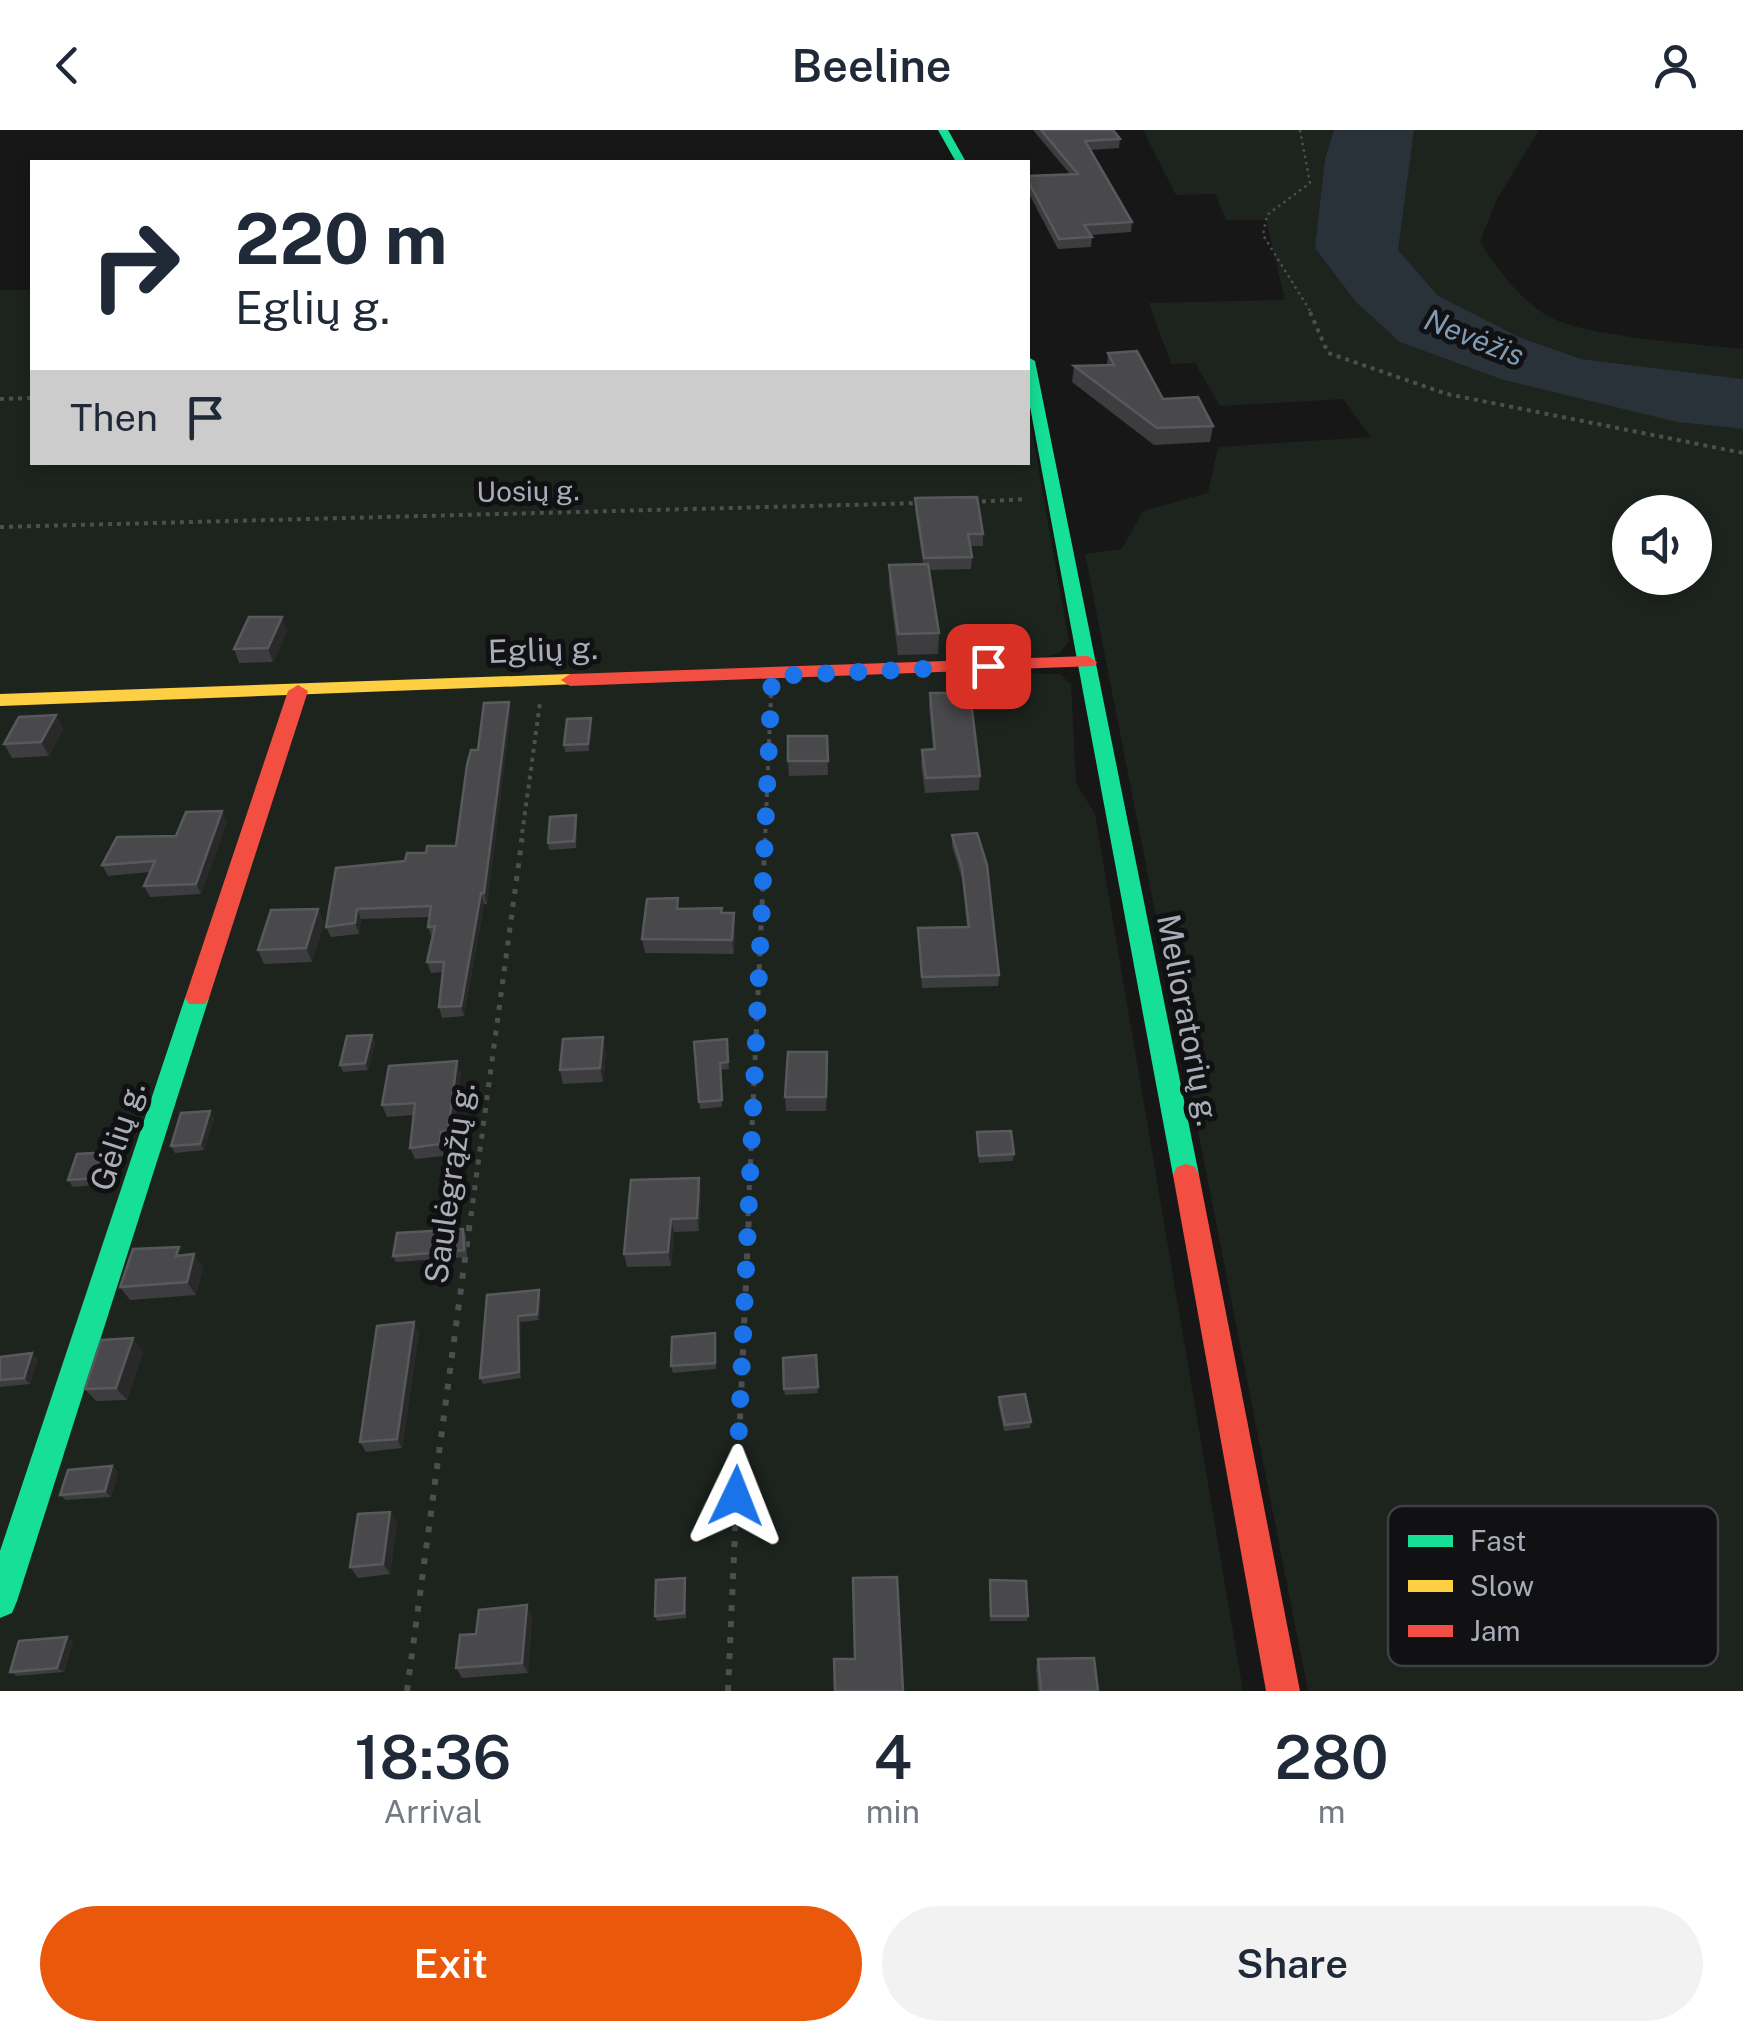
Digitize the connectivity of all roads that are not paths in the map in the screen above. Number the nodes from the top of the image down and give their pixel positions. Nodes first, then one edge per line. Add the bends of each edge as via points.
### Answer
1 (943, 130) edge
2 (959, 160) edge
3 (1030, 370) edge
4 (1088, 662) junction
5 (298, 690) junction
6 (0, 700) edge
7 (0, 1601) edge
8 (1282, 1691) edge

1 - 2 street
3 - 4 street, Melioratorių g.
4 - 5 street, Eglių g.
4 - 8 street, Melioratorių g.
5 - 6 street, Eglių g.
5 - 7 street, Gėlių g.

